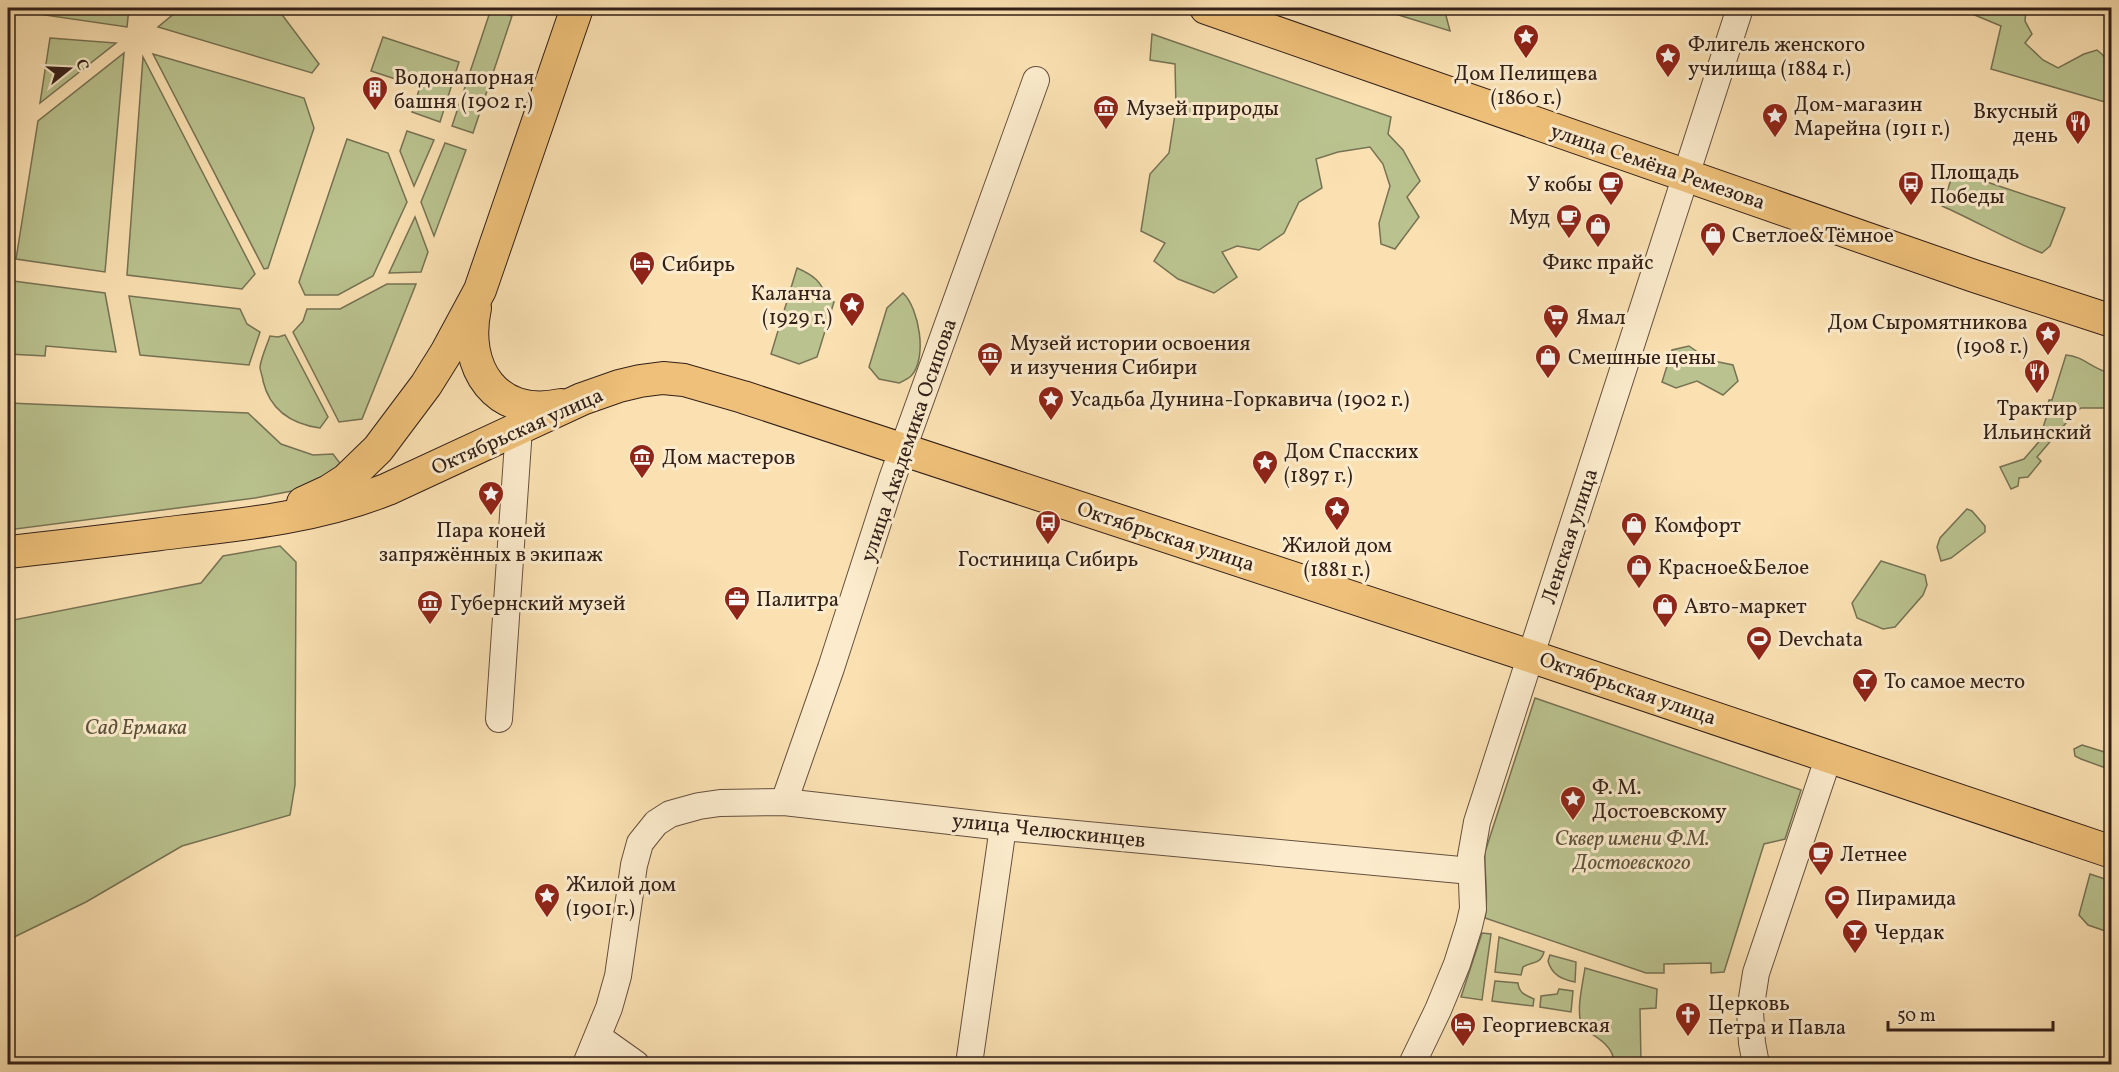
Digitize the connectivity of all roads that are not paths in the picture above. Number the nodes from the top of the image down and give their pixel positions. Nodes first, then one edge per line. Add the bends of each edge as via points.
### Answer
1 (577, 8) edge
2 (1206, 8) edge
3 (1740, 8) edge
4 (1036, 81) dead end
5 (1686, 176) junction
6 (480, 290) junction
7 (2112, 321) edge
8 (582, 399) junction
9 (519, 428) junction
10 (903, 449) junction
11 (222, 527) junction
12 (8, 552) edge
13 (1530, 656) junction
14 (499, 720) dead end
15 (1828, 756) junction
16 (784, 802) junction
17 (1003, 827) junction
18 (2112, 852) edge
19 (1471, 871) junction
20 (598, 1037) junction
21 (586, 1065) edge
22 (636, 1065) edge
23 (969, 1065) edge
24 (1412, 1065) edge
25 (1756, 1065) edge

1 - 6 main road
2 - 5 main road, улица Семёна Ремезова
3 - 5 street, Ленская улица
4 - 10 street, улица Академика Осипова
5 - 7 main road, улица Семёна Ремезова
5 - 13 street, Ленская улица
6 - 8 main road via 472,343 475,360 492,389 504,399 533,407
6 - 11 main road via 426,385 358,470 305,502
8 - 9 main road, Октябрьская улица
8 - 10 main road, Октябрьская улица via 640,381 684,380
9 - 11 main road, Октябрьская улица via 357,501 289,518
9 - 14 street
10 - 13 main road, Октябрьская улица
10 - 16 street, улица Академика Осипова
11 - 12 main road
13 - 15 main road, Октябрьская улица
13 - 19 street, Ленская улица via 1475,831
15 - 18 main road, Октябрьская улица
15 - 25 street via 1756,973 1750,1011
16 - 17 street, улица Челюскинцев
16 - 20 street, улица Челюскинцев via 720,803 670,814 640,843 618,976
17 - 19 street, улица Челюскинцев
17 - 23 street
19 - 24 street, Ленская улица via 1473,909 1464,945
20 - 21 street
20 - 22 street

